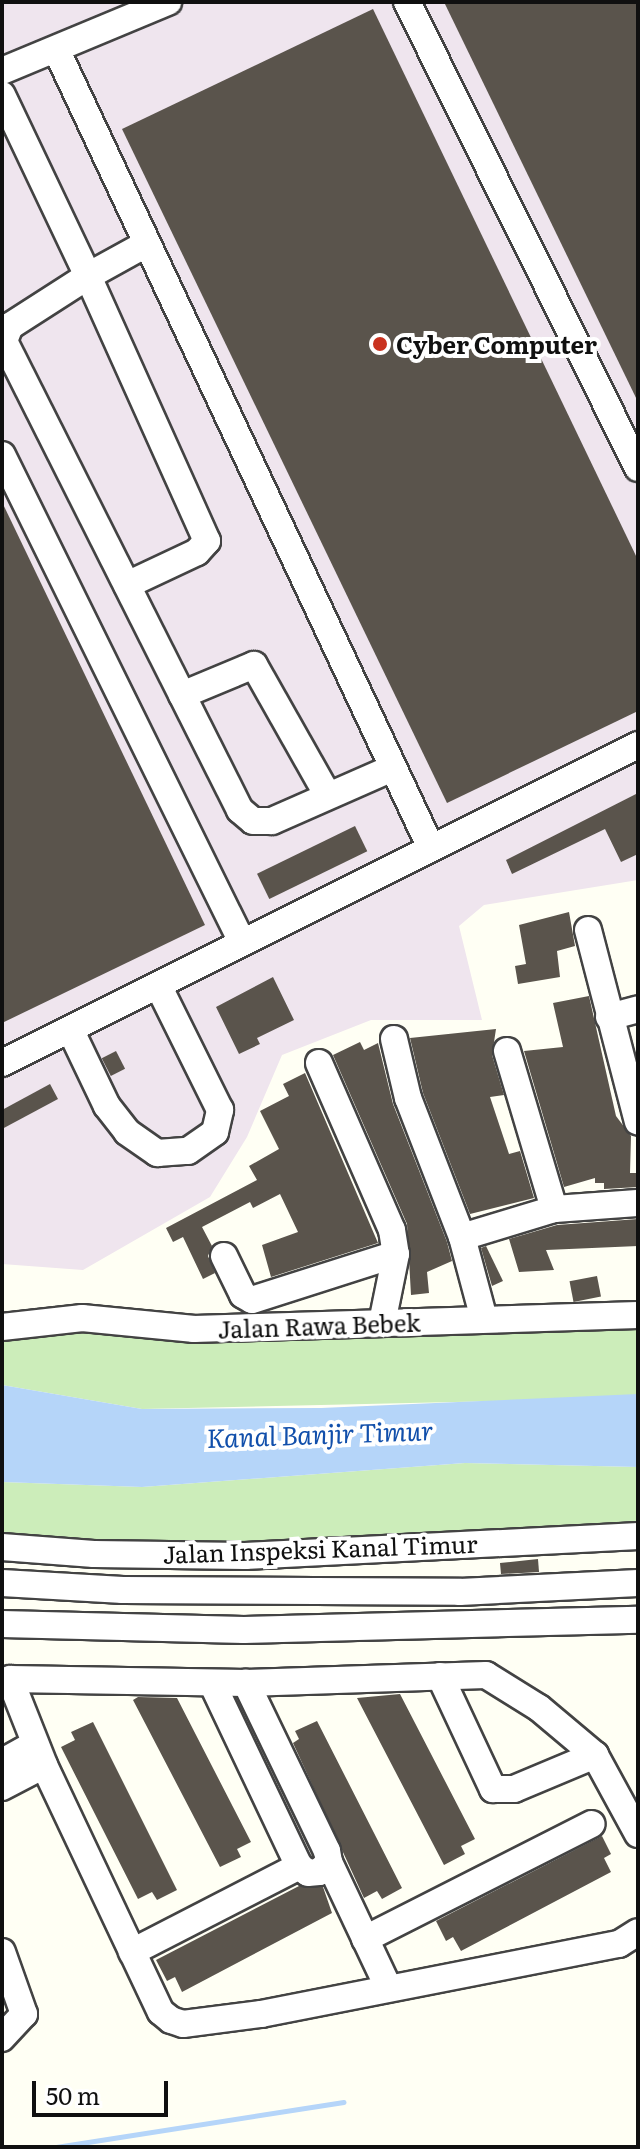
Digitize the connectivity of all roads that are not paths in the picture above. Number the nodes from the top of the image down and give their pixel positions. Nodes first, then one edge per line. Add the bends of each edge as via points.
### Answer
1 (168, 2) edge
2 (407, 2) edge
3 (56, 49) junction
4 (2, 71) edge
5 (2, 95) edge
6 (146, 244) junction
7 (88, 276) junction
8 (2, 455) edge
9 (638, 468) edge
10 (127, 585) junction
11 (182, 695) junction
12 (638, 745) edge
13 (393, 768) junction
14 (328, 796) junction
15 (430, 846) junction
16 (588, 930) dead end
17 (242, 942) junction
18 (159, 987) junction
19 (638, 1009) edge
20 (609, 1017) junction
21 (71, 1031) junction
22 (394, 1039) dead end
23 (507, 1051) dead end
24 (2, 1063) edge
25 (319, 1063) dead end
26 (638, 1122) edge
27 (638, 1203) edge
28 (554, 1209) junction
29 (462, 1237) junction
30 (396, 1254) junction
31 (224, 1256) dead end
32 (315, 1283) junction
33 (638, 1315) edge
34 (484, 1319) junction
35 (382, 1323) junction
36 (318, 1324) junction
37 (2, 1327) edge
38 (638, 1536) edge
39 (2, 1547) edge
40 (2, 1583) edge
41 (638, 1583) edge
42 (638, 1620) edge
43 (2, 1624) edge
44 (440, 1676) junction
45 (6, 1679) edge
46 (212, 1683) junction
47 (246, 1683) junction
48 (39, 1754) junction
49 (595, 1755) junction
50 (2, 1762) edge
51 (2, 1787) edge
52 (592, 1824) dead end
53 (638, 1834) edge
54 (329, 1862) junction
55 (299, 1866) junction
56 (638, 1932) edge
57 (365, 1939) junction
58 (2, 1952) edge
59 (132, 1952) junction
60 (388, 1987) junction
61 (2, 2038) edge

1 - 3 street
2 - 9 street
3 - 4 street
3 - 6 street
5 - 7 street
6 - 7 street
6 - 13 street
7 - 10 street via 10,326 4,341
7 - 10 street via 207,541 197,552
8 - 17 street
10 - 11 street
11 - 14 street via 240,810 253,821 272,821
11 - 14 street via 254,665
12 - 15 street
13 - 14 street
13 - 15 street
15 - 17 street
16 - 20 street
17 - 18 street
18 - 21 street
18 - 21 street via 220,1110 215,1132 188,1151 157,1153 127,1132 107,1106
19 - 20 street
20 - 26 street
21 - 24 street
22 - 29 street via 408,1098
23 - 28 street
25 - 30 street via 392,1230
27 - 28 street
28 - 29 street
29 - 34 street
30 - 32 street
30 - 35 street
31 - 32 street via 248,1299
32 - 36 street
33 - 34 street, Jalan Rawa Bebek
34 - 35 street, Jalan Rawa Bebek
35 - 36 street, Jalan Rawa Bebek
36 - 37 street, Jalan Rawa Bebek via 194,1329 82,1318
38 - 39 street, Jalan Inspeksi Kanal Timur via 245,1556
40 - 41 street via 123,1590 460,1592
42 - 43 street via 244,1630
44 - 47 street
44 - 49 street via 486,1675 539,1708
44 - 49 street via 493,1789 514,1789
45 - 46 street
45 - 48 street
46 - 47 street
46 - 55 street
47 - 54 street
48 - 50 street
48 - 51 street
48 - 59 street
49 - 53 street
52 - 57 street
54 - 55 street via 313,1873
54 - 57 street
55 - 59 street
56 - 60 street via 619,1944
57 - 60 street
58 - 61 street via 24,2014
59 - 60 street via 161,2012 183,2024

